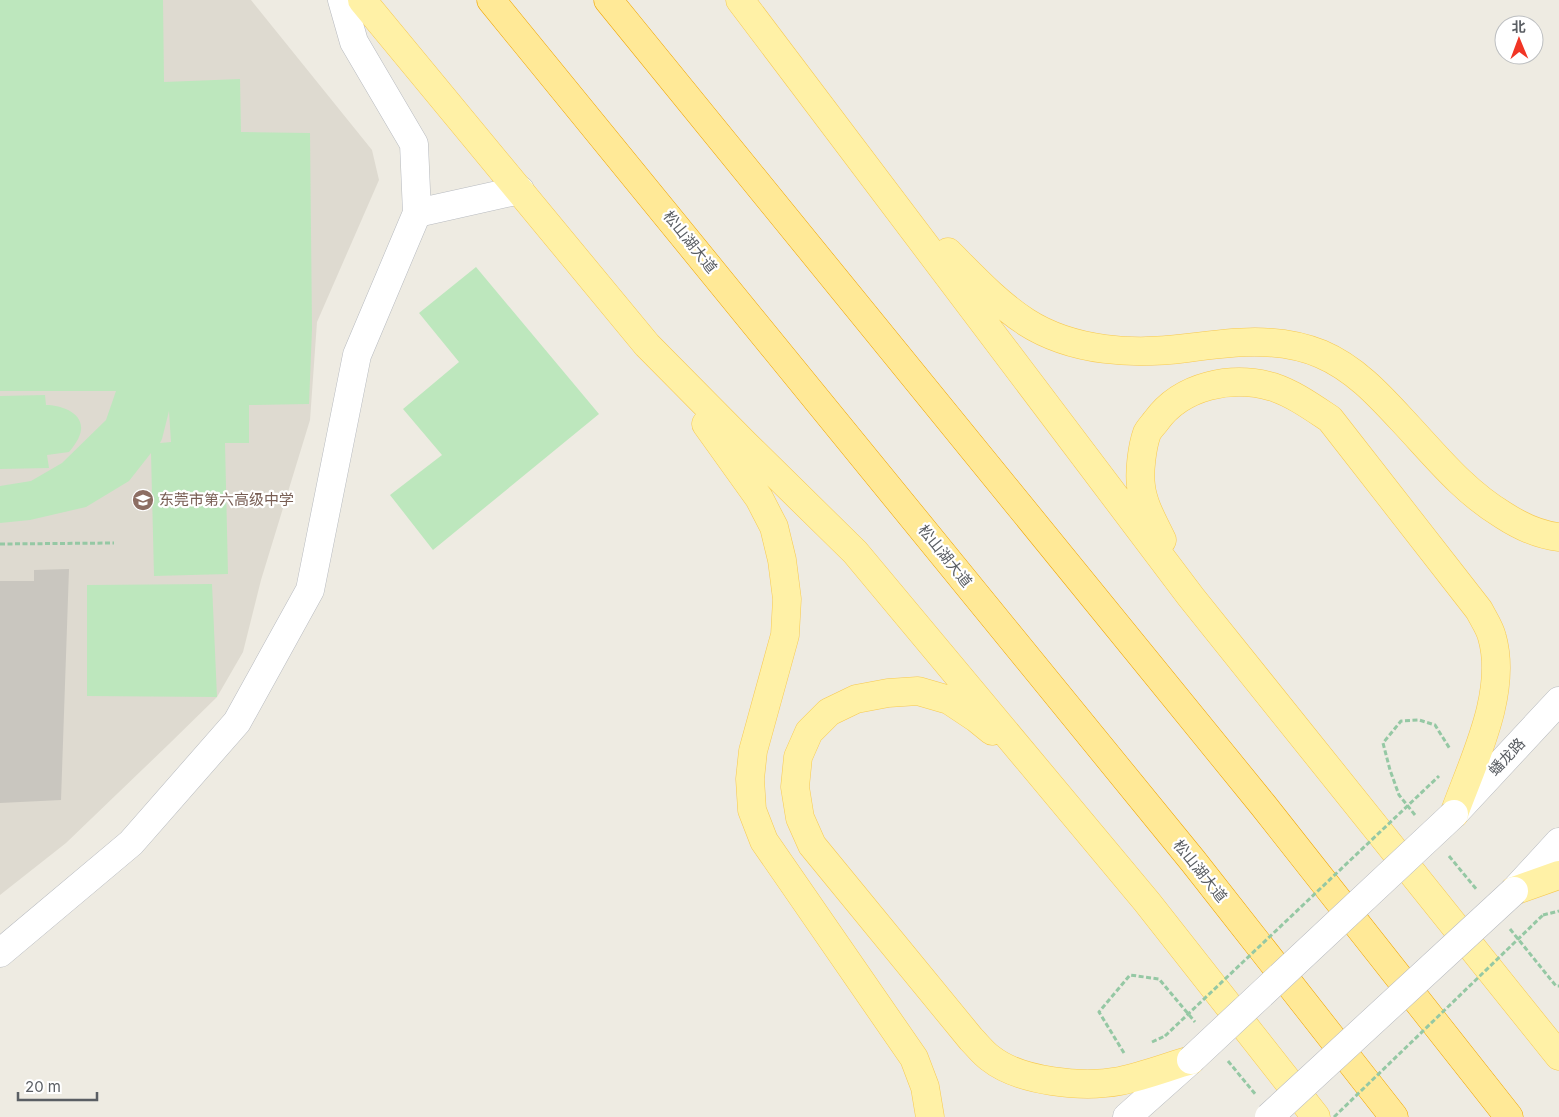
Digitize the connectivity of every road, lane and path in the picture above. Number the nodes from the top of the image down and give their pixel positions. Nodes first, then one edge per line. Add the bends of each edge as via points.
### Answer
1 (342, 0) edge
2 (362, 0) edge
3 (491, 0) edge
4 (608, 0) edge
5 (740, 0) edge
6 (876, 180) junction
7 (520, 190) junction
8 (417, 213) junction
9 (647, 345) junction
10 (1559, 537) edge
11 (114, 543) dead end
12 (0, 544) edge
13 (1190, 597) junction
14 (1559, 701) edge
15 (1036, 768) junction
16 (1439, 776) dead end
17 (1454, 814) junction
18 (1559, 842) edge
19 (1559, 875) edge
20 (1514, 891) junction
21 (1559, 911) edge
22 (0, 953) edge
23 (1198, 1025) dead end
24 (1149, 1043) dead end
25 (1125, 1054) dead end
26 (1223, 1056) dead end
27 (1559, 1056) edge
28 (1191, 1060) junction
29 (1265, 1109) edge
30 (930, 1117) edge
31 (1127, 1117) edge
32 (1316, 1117) edge
33 (1334, 1117) edge
34 (1394, 1117) edge
35 (1509, 1117) edge

1 - 8 street via 354,42 414,144
2 - 7 main road
3 - 34 highway, 松山湖大道 via 1186,854
4 - 35 highway via 1263,806
5 - 6 main road
6 - 10 main road via 979,283 1027,323 1055,337 1120,350 1160,351 1257,341 1292,345 1322,354 1348,368 1373,388 1465,487 1490,507 1517,524
6 - 13 main road
7 - 8 street
7 - 9 main road
8 - 22 street via 357,355 310,590 237,722 131,843
9 - 15 main road via 855,552
9 - 30 main road via 759,498 774,527 782,560 787,599 785,635 753,751 750,779 752,810 764,841 914,1058 925,1087
11 - 12 path
13 - 17 main road via 1148,511 1141,486 1141,461 1147,433 1163,411 1187,394 1217,383 1242,382 1273,387 1302,400 1330,419 1350,443 1478,610 1492,636 1497,661 1496,687 1489,717
13 - 27 main road
14 - 17 street, 蟠龙路
15 - 28 main road via 949,700 918,691 888,693 856,699 829,712 809,732 798,757 795,787 800,818 812,845 990,1059 1019,1073 1053,1082 1085,1084 1120,1081
15 - 32 main road via 1147,902
16 - 24 path, bridge via 1165,1036
17 - 28 street, 蟠龙路, bridge
18 - 20 street
19 - 20 main road
20 - 29 street, bridge
21 - 33 path, bridge via 1543,915
23 - 25 path via 1159,979 1130,975 1099,1012
26 - 29 path
28 - 31 street, 蟠龙路

